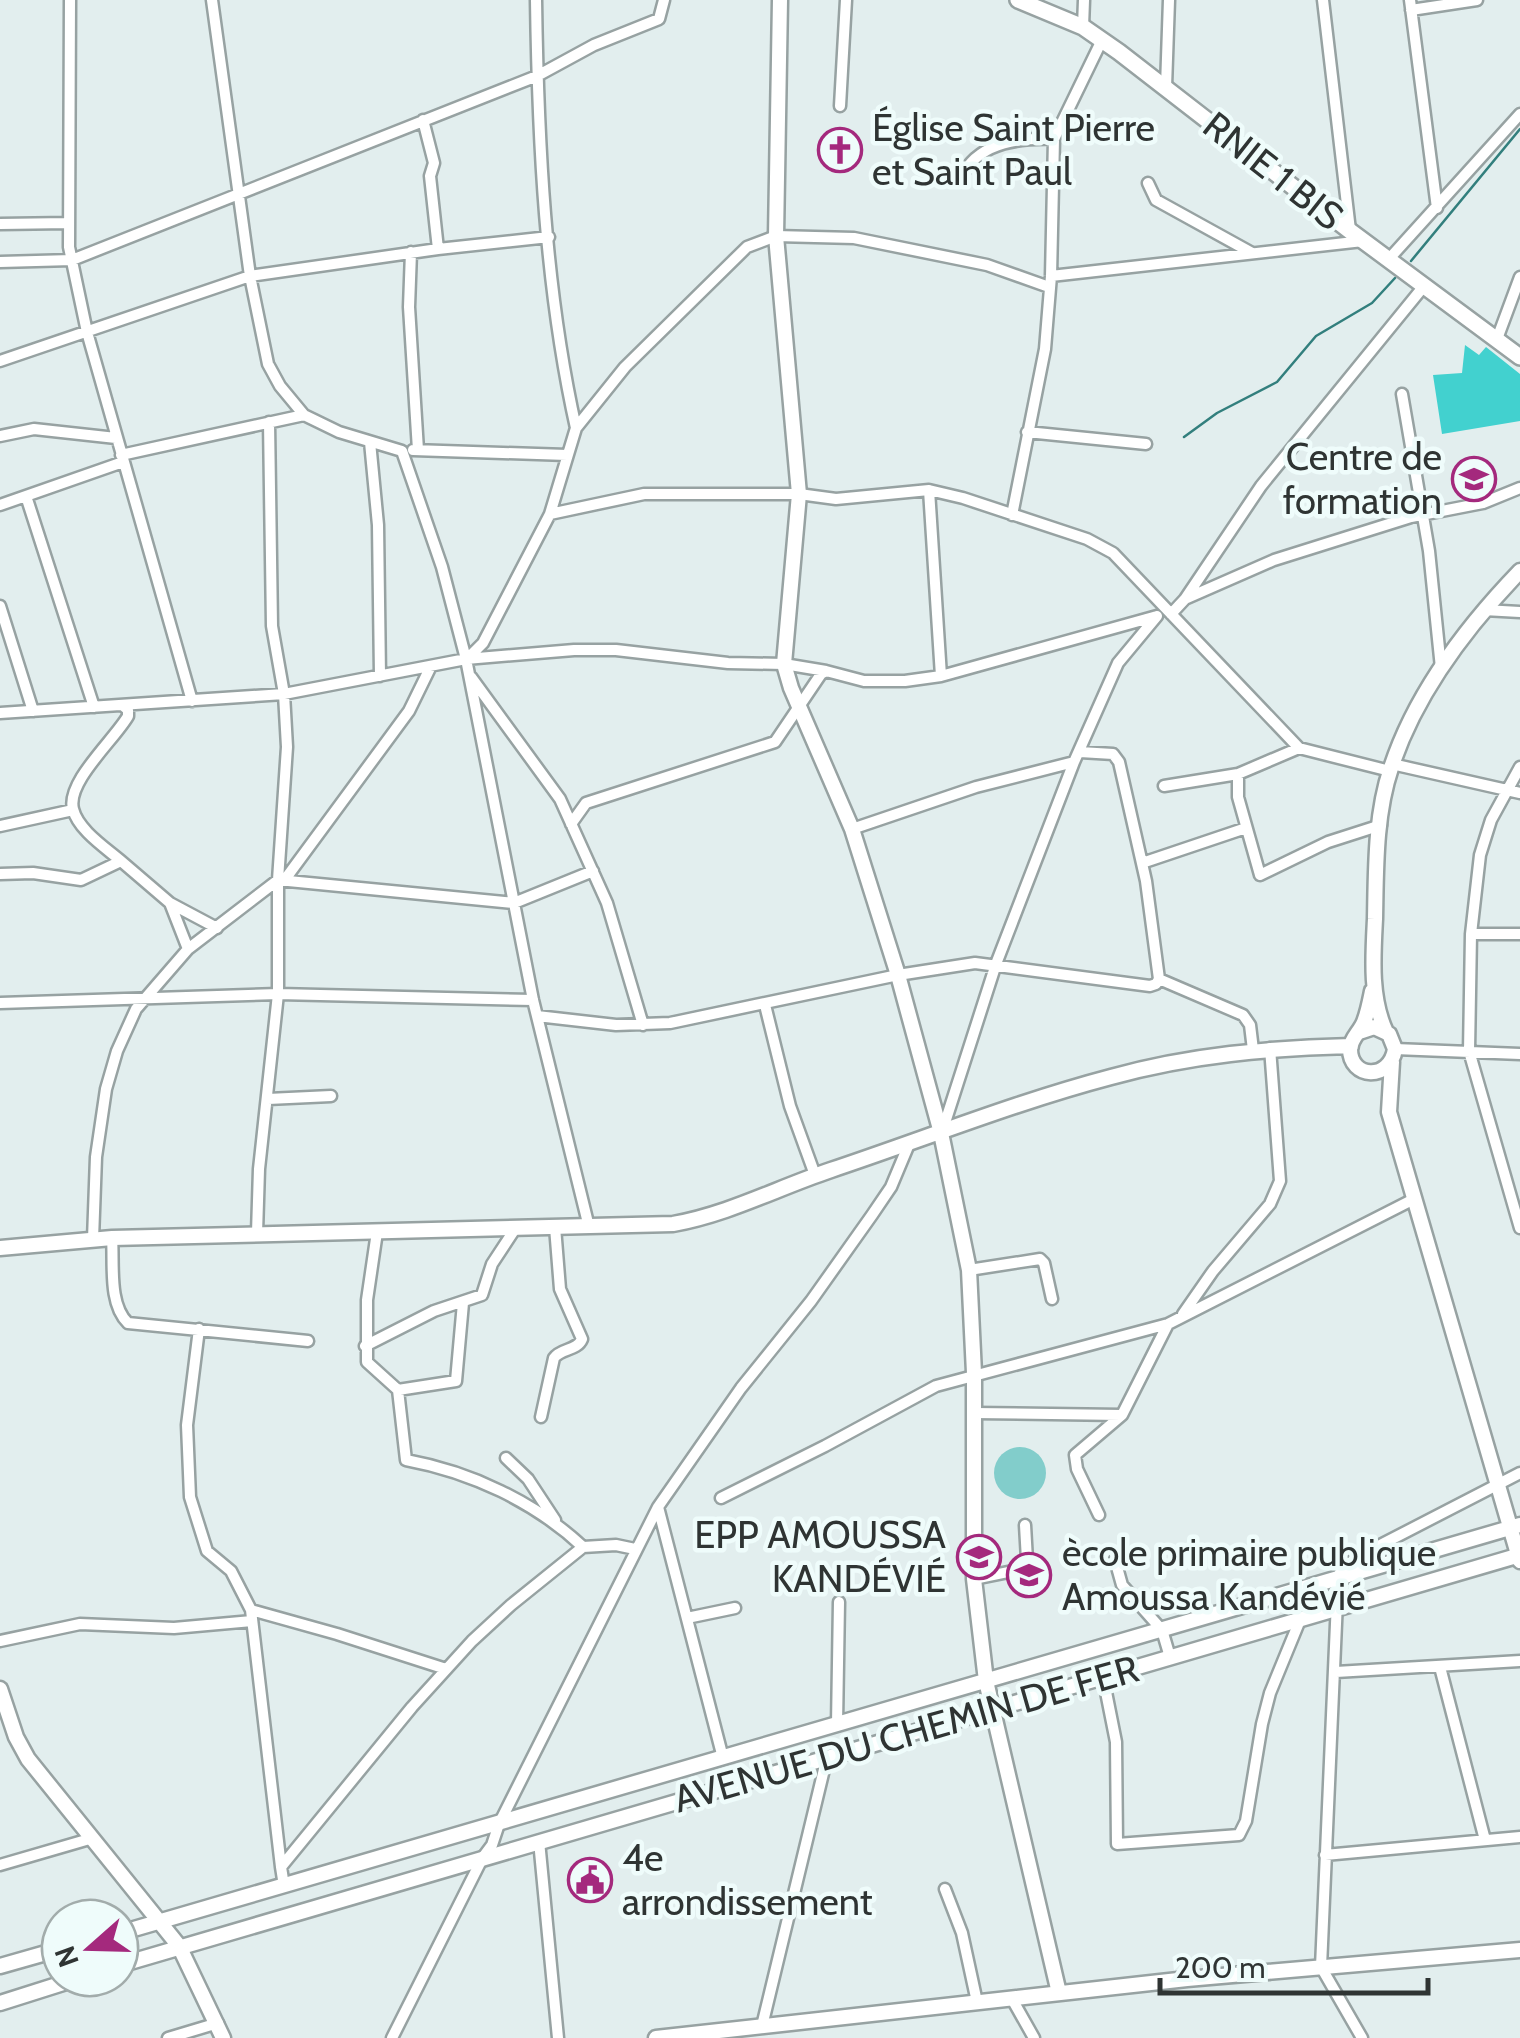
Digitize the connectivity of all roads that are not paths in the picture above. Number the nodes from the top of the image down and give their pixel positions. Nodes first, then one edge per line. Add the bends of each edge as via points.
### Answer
1 (70, 0) edge
2 (212, 0) edge
3 (536, 0) edge
4 (664, 0) edge
5 (780, 0) edge
6 (846, 0) edge
7 (1018, 0) edge
8 (1084, 0) edge
9 (1169, 0) edge
10 (1312, 0) edge
11 (1323, 0) edge
12 (1477, 0) edge
13 (1411, 5) edge
14 (1083, 27) junction
15 (1102, 40) junction
16 (537, 76) junction
17 (1166, 87) junction
18 (840, 106) dead end
19 (1520, 114) edge
20 (423, 120) junction
21 (1054, 139) junction
22 (964, 172) dead end
23 (1148, 182) dead end
24 (239, 195) junction
25 (1437, 208) junction
26 (68, 222) junction
27 (0, 224) edge
28 (776, 236) junction
29 (1356, 236) junction
30 (549, 237) junction
31 (438, 248) junction
32 (411, 252) junction
33 (1253, 253) junction
34 (72, 260) junction
35 (1388, 260) junction
36 (0, 262) edge
37 (250, 276) junction
38 (1520, 277) edge
39 (1050, 281) junction
40 (1424, 286) junction
41 (87, 332) junction
42 (1497, 339) junction
43 (1520, 357) edge
44 (0, 361) edge
45 (1402, 394) dead end
46 (304, 414) junction
47 (269, 422) junction
48 (576, 428) junction
49 (1028, 432) junction
50 (0, 436) edge
51 (116, 438) junction
52 (370, 442) junction
53 (1146, 444) dead end
54 (418, 450) junction
55 (402, 451) junction
56 (567, 456) junction
57 (122, 458) junction
58 (1520, 488) edge
59 (929, 490) junction
60 (799, 494) junction
61 (26, 496) junction
62 (0, 504) edge
63 (550, 514) junction
64 (1424, 515) junction
65 (1012, 516) junction
66 (1520, 571) edge
67 (1184, 598) junction
68 (0, 606) edge
69 (1482, 610) junction
70 (1520, 612) edge
71 (1165, 613) junction
72 (466, 659) junction
73 (784, 664) junction
74 (431, 666) junction
75 (1442, 669) junction
76 (826, 672) junction
77 (380, 676) junction
78 (941, 676) junction
79 (470, 677) junction
80 (284, 694) junction
81 (192, 701) junction
82 (122, 705) junction
83 (94, 707) junction
84 (799, 707) junction
85 (33, 711) junction
86 (0, 713) edge
87 (1299, 748) junction
88 (1078, 757) junction
89 (1520, 767) edge
90 (1391, 768) junction
91 (1238, 774) junction
92 (1164, 786) dead end
93 (1507, 790) junction
94 (1520, 793) edge
95 (560, 799) junction
96 (586, 803) junction
97 (73, 810) junction
98 (571, 824) junction
99 (1380, 825) junction
100 (0, 826) edge
101 (1246, 828) junction
102 (852, 829) junction
103 (121, 861) junction
104 (1142, 863) junction
105 (594, 872) junction
106 (0, 874) edge
107 (282, 879) junction
108 (170, 903) junction
109 (514, 903) junction
110 (217, 928) junction
111 (1471, 934) junction
112 (1520, 934) edge
113 (188, 948) junction
114 (996, 964) junction
115 (898, 974) junction
116 (1159, 979) junction
117 (1374, 980) junction
118 (278, 994) junction
119 (533, 1000) junction
120 (143, 1001) junction
121 (0, 1004) edge
122 (765, 1005) junction
123 (537, 1016) junction
124 (644, 1026) junction
125 (1386, 1032) junction
126 (1355, 1039) junction
127 (1270, 1048) junction
128 (1253, 1050) junction
129 (1469, 1052) junction
130 (1520, 1054) edge
131 (1394, 1056) junction
132 (1362, 1070) junction
133 (331, 1096) dead end
134 (268, 1099) junction
135 (1389, 1112) junction
136 (942, 1133) junction
137 (909, 1144) junction
138 (815, 1176) junction
139 (1414, 1199) junction
140 (589, 1226) junction
141 (555, 1227) junction
142 (1520, 1228) edge
143 (515, 1229) junction
144 (377, 1232) junction
145 (257, 1234) junction
146 (93, 1238) junction
147 (112, 1238) junction
148 (0, 1248) edge
149 (969, 1270) junction
150 (1052, 1299) dead end
151 (463, 1303) junction
152 (1183, 1314) junction
153 (1168, 1324) junction
154 (199, 1330) junction
155 (308, 1340) dead end
156 (365, 1346) junction
157 (974, 1373) junction
158 (398, 1390) junction
159 (974, 1413) junction
160 (1122, 1415) junction
161 (541, 1417) dead end
162 (506, 1458) dead end
163 (1520, 1473) edge
164 (1498, 1485) junction
165 (721, 1498) dead end
166 (658, 1507) junction
167 (1099, 1515) dead end
168 (555, 1520) junction
169 (1025, 1525) dead end
170 (1515, 1526) edge
171 (584, 1547) junction
172 (635, 1549) junction
173 (1519, 1558) edge
174 (1115, 1560) dead end
175 (974, 1578) junction
176 (1338, 1578) junction
177 (839, 1602) dead end
178 (735, 1608) dead end
179 (1338, 1608) junction
180 (252, 1615) junction
181 (687, 1618) junction
182 (1300, 1620) junction
183 (1162, 1630) junction
184 (0, 1641) edge
185 (1170, 1657) junction
186 (1520, 1661) edge
187 (1440, 1667) junction
188 (446, 1669) junction
189 (1336, 1672) junction
190 (1103, 1677) junction
191 (986, 1681) junction
192 (0, 1689) edge
193 (993, 1709) junction
194 (837, 1724) junction
195 (826, 1757) junction
196 (724, 1758) junction
197 (498, 1824) junction
198 (1520, 1837) edge
199 (93, 1838) junction
200 (1485, 1840) junction
201 (539, 1841) junction
202 (1325, 1854) junction
203 (483, 1858) junction
204 (0, 1865) edge
205 (281, 1867) junction
206 (284, 1886) junction
207 (946, 1888) dead end
208 (160, 1922) junction
209 (140, 1928) edge
210 (179, 1946) junction
211 (1520, 1950) edge
212 (40, 1955) edge
213 (140, 1959) edge
214 (0, 1966) edge
215 (1321, 1967) junction
216 (40, 1990) edge
217 (1059, 1993) junction
218 (1012, 1999) junction
219 (977, 2002) junction
220 (0, 2003) edge
221 (762, 2026) junction
222 (220, 2031) edge
223 (168, 2038) edge
224 (392, 2038) edge
225 (558, 2038) edge
226 (656, 2038) edge
227 (1034, 2038) edge
228 (1362, 2038) edge

1 - 26 street
2 - 24 street
3 - 16 street
4 - 16 street via 658,20
5 - 28 street
6 - 18 street
7 - 14 main road, RNIE 1 BIS
8 - 14 street
9 - 17 street
10 - 11 street
11 - 29 street
12 - 13 street
13 - 25 street
14 - 15 main road, RNIE 1 BIS
15 - 17 main road, RNIE 1 BIS
15 - 21 street
16 - 20 street
16 - 30 street
17 - 29 main road, RNIE 1 BIS
19 - 25 street
20 - 24 street
20 - 31 street via 434,163
21 - 22 street via 1006,142
21 - 39 street
23 - 33 street via 1156,200
24 - 34 street
24 - 37 street
25 - 35 street
26 - 27 street
26 - 34 street
28 - 39 street via 854,238
28 - 48 street via 747,247
28 - 60 street
29 - 33 street
29 - 35 main road, RNIE 1 BIS
30 - 31 street
30 - 48 street
31 - 32 street
32 - 37 street
32 - 54 street
33 - 39 street
34 - 36 street
34 - 41 street
35 - 40 main road, RNIE 1 BIS
37 - 41 street
37 - 46 street via 268,364
38 - 42 street
39 - 49 street
40 - 42 main road, RNIE 1 BIS
40 - 67 street via 1261,486
41 - 44 street
41 - 51 street
42 - 43 main road, RNIE 1 BIS
45 - 64 street
46 - 47 street
46 - 52 street
47 - 57 street
47 - 80 street via 272,626
48 - 56 street
49 - 53 street
49 - 65 street
50 - 51 street via 34,429
51 - 57 street
52 - 55 street
52 - 77 street
54 - 55 street
54 - 56 street
55 - 72 street
56 - 63 street
57 - 61 street
57 - 81 street
58 - 64 street
59 - 60 street via 836,499
59 - 65 street
59 - 78 street
60 - 63 street via 644,494
60 - 73 street
61 - 62 street
61 - 83 street
63 - 72 street via 483,642
64 - 67 street via 1274,560
64 - 75 street
65 - 71 street via 1104,546
66 - 69 street
67 - 71 street
68 - 85 street
69 - 70 street
69 - 75 street
71 - 78 street
71 - 87 street
71 - 88 street via 1118,663
72 - 73 street via 616,650
72 - 74 street
72 - 79 street
73 - 76 street
73 - 84 street
74 - 77 street
74 - 107 street via 409,711
75 - 90 street
76 - 78 street via 864,680
76 - 84 street
77 - 80 street
79 - 95 street
79 - 109 street
80 - 81 street
80 - 107 street
81 - 82 street
82 - 83 street
82 - 97 street via 128,716 84,774
83 - 85 street
84 - 96 street via 774,742
84 - 102 street
85 - 86 street
87 - 90 street
87 - 91 street
88 - 102 street
88 - 104 street via 1117,756
88 - 114 street
89 - 93 street
90 - 93 street
90 - 99 street
91 - 92 street
91 - 101 street
93 - 94 street
93 - 111 street via 1480,855
95 - 96 street
95 - 98 street
96 - 98 street
97 - 100 street
97 - 103 street
98 - 105 street
99 - 101 street via 1264,875
99 - 117 street
101 - 104 street
102 - 115 street
103 - 106 street via 80,880
103 - 108 street
104 - 116 street
105 - 109 street
105 - 124 street
107 - 109 street
107 - 110 street
107 - 118 street
108 - 110 street
108 - 113 street
109 - 119 street
110 - 113 street
111 - 112 street
111 - 129 street
113 - 120 street
114 - 115 street
114 - 116 street via 1150,986
114 - 136 street
115 - 122 street
115 - 136 street
116 - 128 street via 1242,1015
117 - 125 street
117 - 126 street
118 - 119 street
118 - 120 street
118 - 134 street
119 - 123 street
120 - 121 street
120 - 146 street via 106,1089
122 - 124 street
122 - 138 street
123 - 124 street
123 - 140 street
125 - 126 street via 1371,1027
125 - 131 street
126 - 127 street
126 - 132 street via 1352,1058
127 - 128 street
127 - 152 street via 1280,1181
128 - 136 street via 1114,1076
129 - 130 street
129 - 131 street
129 - 142 street
131 - 132 street via 1378,1072
131 - 135 street
132 - 135 street
133 - 134 street
134 - 145 street
135 - 139 street
136 - 137 street
136 - 149 street
137 - 138 street
137 - 166 street via 872,1215
138 - 140 street via 697,1220
139 - 152 street
139 - 164 street
140 - 141 street
141 - 143 street
141 - 161 street via 560,1289 582,1338 554,1358
143 - 144 street
143 - 151 street via 492,1264 485,1292
144 - 145 street
144 - 156 street
145 - 147 street
146 - 147 street
146 - 148 street
147 - 154 street via 120,1315 128,1322
149 - 150 street via 1040,1259
149 - 157 street
151 - 156 street
151 - 158 street via 456,1381
152 - 153 street
153 - 157 street
153 - 160 street
154 - 155 street
154 - 180 street via 187,1425 190,1497 207,1551 230,1571
156 - 158 street via 366,1362
157 - 159 street
157 - 165 street via 936,1386
158 - 168 street via 406,1460 465,1475
159 - 160 street
159 - 175 street
160 - 167 street via 1075,1456
162 - 168 street
163 - 164 street
164 - 170 street
164 - 176 street via 1359,1556
166 - 172 street
166 - 181 street
168 - 171 street
169 - 175 street via 1023,1569
170 - 173 street
170 - 176 street, AVENUE DU CHEMIN DE FER
171 - 172 street
171 - 188 street
172 - 197 street
173 - 179 street, AVENUE DU CHEMIN DE FER
174 - 183 street via 1122,1585
175 - 191 street
176 - 179 street
176 - 183 street, AVENUE DU CHEMIN DE FER
177 - 194 street
178 - 181 street
179 - 182 street, AVENUE DU CHEMIN DE FER
179 - 189 street
180 - 184 street via 174,1628 80,1624
180 - 188 street
180 - 205 street
181 - 196 street
182 - 185 street, AVENUE DU CHEMIN DE FER
182 - 190 street via 1270,1693 1239,1835 1117,1844 1116,1742
183 - 185 street
183 - 191 street, AVENUE DU CHEMIN DE FER
185 - 190 street, AVENUE DU CHEMIN DE FER
186 - 187 street
187 - 189 street
187 - 200 street
188 - 205 street
189 - 202 street
190 - 193 street, AVENUE DU CHEMIN DE FER
191 - 193 street
191 - 194 street, AVENUE DU CHEMIN DE FER
192 - 199 street via 28,1760
193 - 195 street, AVENUE DU CHEMIN DE FER
193 - 217 street
194 - 196 street, AVENUE DU CHEMIN DE FER
195 - 201 street, AVENUE DU CHEMIN DE FER
195 - 221 street
196 - 197 street, AVENUE DU CHEMIN DE FER
197 - 203 street
197 - 206 street, AVENUE DU CHEMIN DE FER
198 - 200 street
199 - 204 street
199 - 208 street
200 - 202 street
201 - 203 street, AVENUE DU CHEMIN DE FER
201 - 225 street
202 - 215 street
203 - 210 street, AVENUE DU CHEMIN DE FER
203 - 224 street
205 - 206 street
206 - 208 street, AVENUE DU CHEMIN DE FER
207 - 219 street
208 - 209 street, AVENUE DU CHEMIN DE FER
208 - 210 street
210 - 213 street, AVENUE DU CHEMIN DE FER
210 - 222 street
211 - 215 street
212 - 214 street
215 - 217 street
215 - 228 street
216 - 220 street
217 - 218 street
218 - 219 street
218 - 227 street
219 - 221 street
221 - 226 street
222 - 223 street

